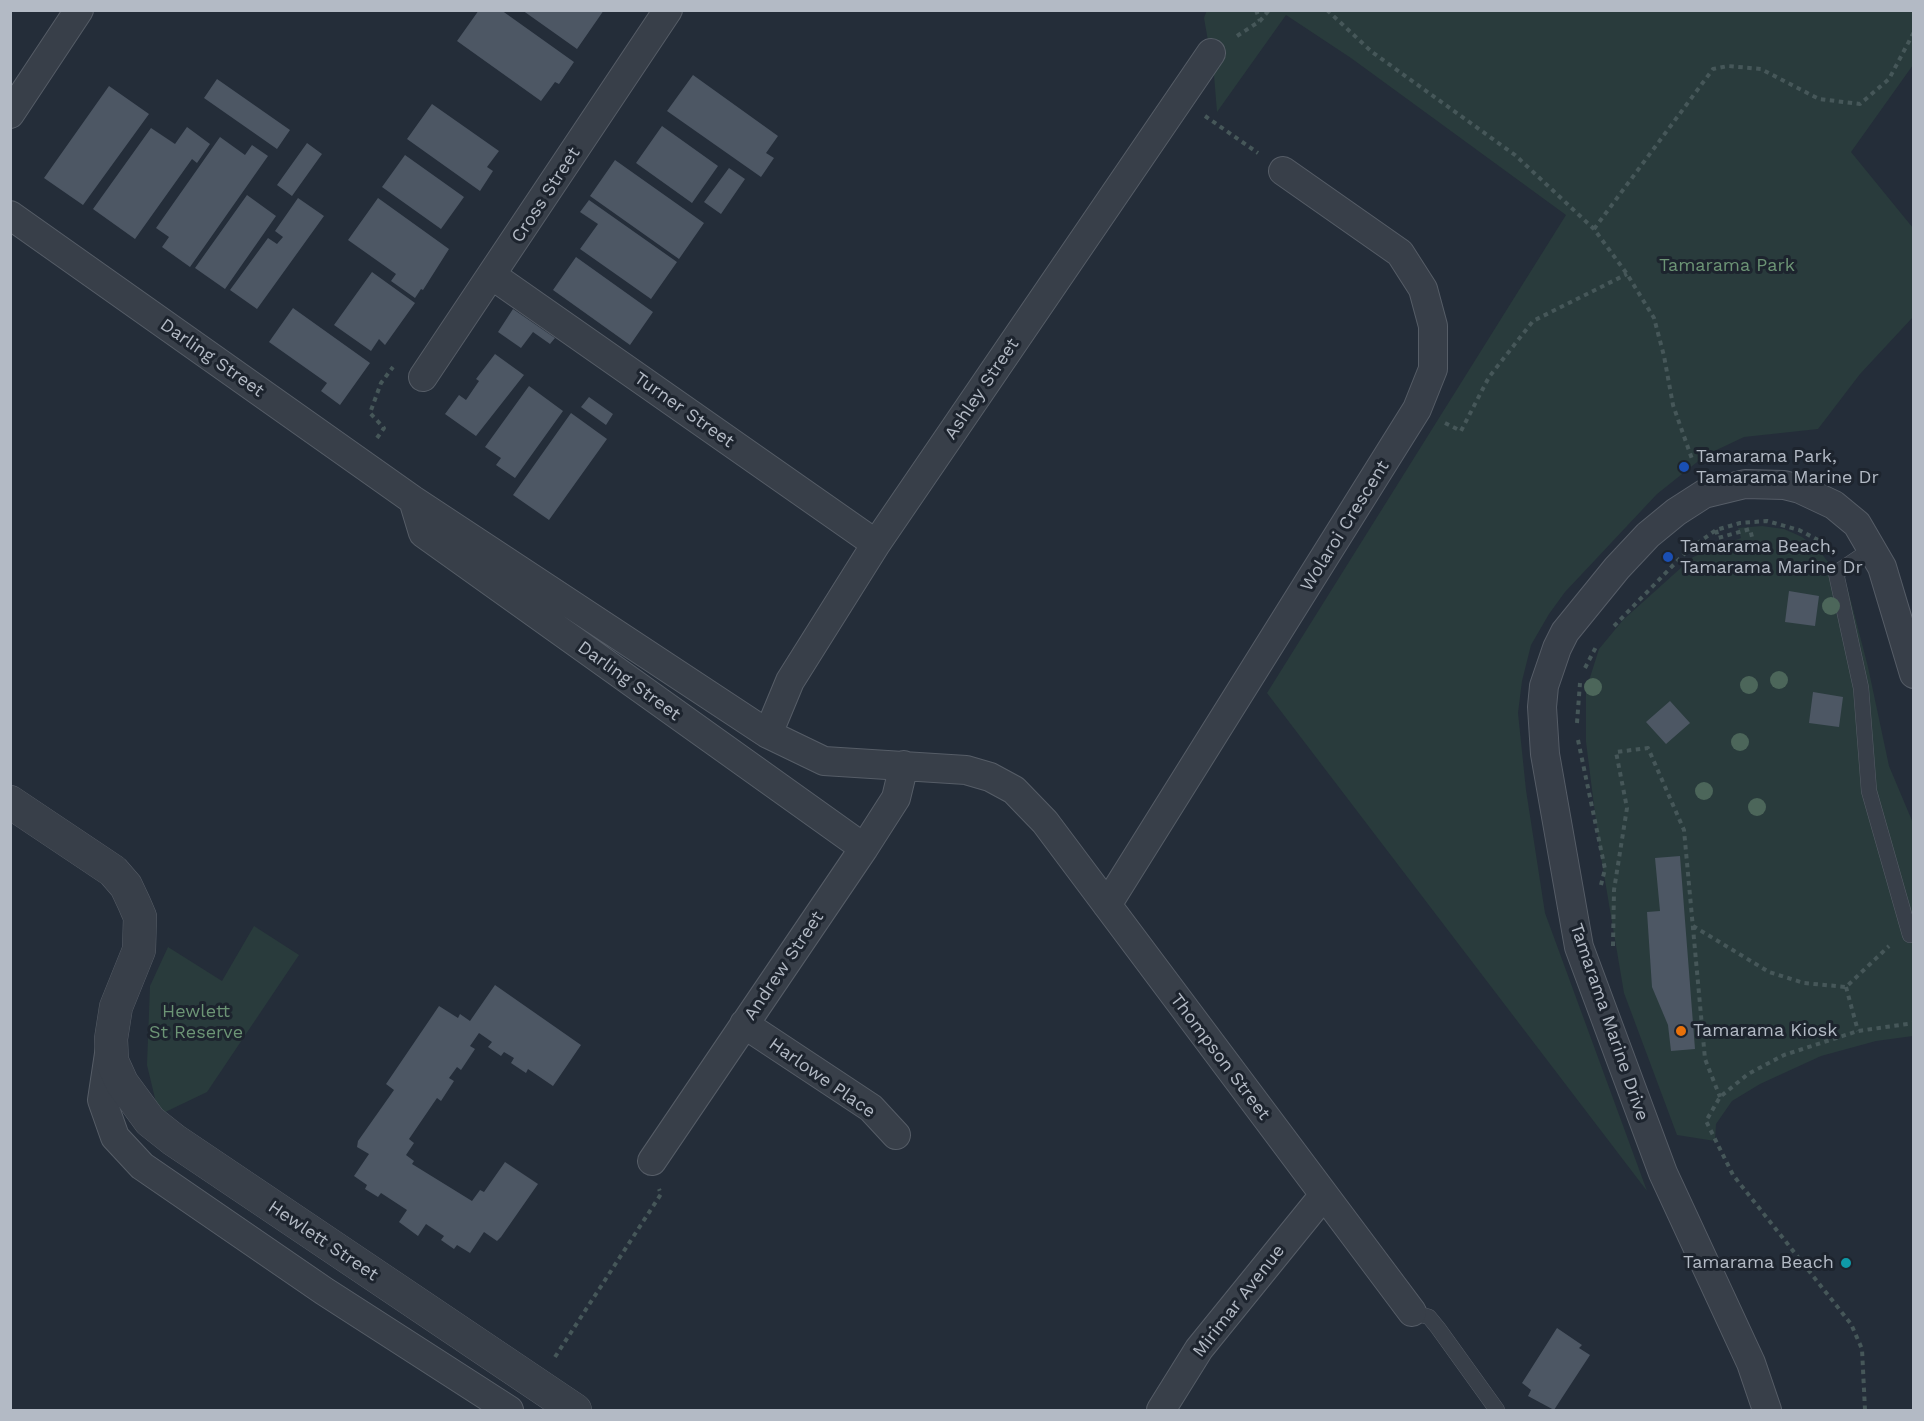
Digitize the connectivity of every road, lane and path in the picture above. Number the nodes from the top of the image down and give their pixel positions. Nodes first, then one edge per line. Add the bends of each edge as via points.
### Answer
1 (668, 10) edge
2 (1256, 10) edge
3 (1269, 10) edge
4 (1327, 10) edge
5 (74, 12) edge
6 (1914, 32) edge
7 (1211, 53) dead end
8 (1180, 99) junction
9 (10, 114) edge
10 (1283, 171) joint
11 (10, 215) edge
12 (1594, 229) junction
13 (1627, 274) junction
14 (493, 276) junction
15 (391, 369) dead end
16 (423, 377) dead end
17 (1417, 409) junction
18 (377, 439) dead end
19 (1692, 459) dead end
20 (412, 500) junction
21 (1716, 530) junction
22 (1753, 541) dead end
23 (876, 544) junction
24 (1873, 548) junction
25 (1843, 568) junction
26 (1607, 633) dead end
27 (1599, 642) dead end
28 (1914, 674) edge
29 (768, 734) junction
30 (904, 765) junction
31 (10, 802) edge
32 (864, 848) junction
33 (1601, 888) dead end
34 (1107, 905) junction
35 (1693, 926) junction
36 (1910, 935) joint
37 (1614, 948) dead end
38 (1846, 987) junction
39 (1914, 1023) edge
40 (744, 1024) junction
41 (1858, 1031) junction
42 (111, 1039) junction
43 (1720, 1097) junction
44 (896, 1135) dead end
45 (652, 1161) dead end
46 (1323, 1196) junction
47 (649, 1212) dead end
48 (1412, 1312) joint
49 (536, 1385) junction
50 (509, 1410) edge
51 (575, 1410) edge
52 (1161, 1410) edge
53 (1497, 1410) edge
54 (1767, 1410) edge
55 (1865, 1410) edge

1 - 14 street, Cross Street
2 - 3 path via 1260,21
4 - 12 path via 1372,52 1515,155
5 - 9 street
6 - 12 path via 1889,79 1860,104 1819,99 1761,69 1713,69
7 - 8 street, Ashley Street
8 - 10 path
8 - 23 street, Ashley Street
10 - 17 street, Wolaroi Crescent via 1400,253 1423,289 1433,326 1433,369
11 - 20 street, Darling Street
12 - 13 path
13 - 17 path via 1533,321 1489,377 1461,431
13 - 19 path via 1654,318 1673,405
14 - 16 street, Cross Street
14 - 23 street, Turner Street
15 - 18 path via 370,413 384,428
17 - 34 street, Wolaroi Crescent
20 - 29 street, Darling Street
20 - 32 street, Darling Street via 423,533
21 - 22 path via 1718,538 1750,528
21 - 25 path via 1767,521 1799,530 1820,542
21 - 26 path via 1663,573
23 - 29 street, Ashley Street via 790,681
24 - 25 lane
24 - 28 street, Tamarama Marine Drive via 1889,586
24 - 54 street, Tamarama Marine Drive via 1850,517 1817,495 1800,489 1745,484 1704,494 1648,535 1617,568 1565,632 1544,686 1542,730 1579,947 1663,1173 1751,1363
25 - 36 lane via 1836,573 1861,688 1869,792
27 - 33 path via 1580,678 1576,732 1605,869
29 - 30 street, Darling Street via 824,761
30 - 32 street, Andrew Street via 896,798
30 - 34 street, Thompson Street via 966,770 1014,790 1045,822
31 - 42 street, Hewlett Street via 113,871 126,886 140,917 139,950 116,1007
32 - 40 street, Andrew Street
34 - 46 street, Thompson Street
35 - 37 path via 1684,830 1648,748 1616,752 1627,808 1614,890
35 - 38 path via 1768,972 1804,983
35 - 43 path via 1706,1059
36 - 38 path via 1887,947
38 - 41 path
39 - 41 path
40 - 44 street, Harlowe Place via 871,1108
40 - 45 street, Andrew Street
41 - 43 path via 1784,1055 1748,1074
42 - 49 street, Hewlett Street via 112,1061 122,1083 150,1121
42 - 50 street, Hewlett Street via 102,1100 115,1137 142,1166 324,1291
43 - 55 path via 1706,1122 1711,1134 1733,1175 1851,1324 1862,1349
46 - 48 street, Thompson Street
46 - 52 street, Mirimar Avenue via 1198,1349
47 - 49 path
48 - 53 lane, Thompson Street via 1429,1317
49 - 51 street, Hewlett Street

